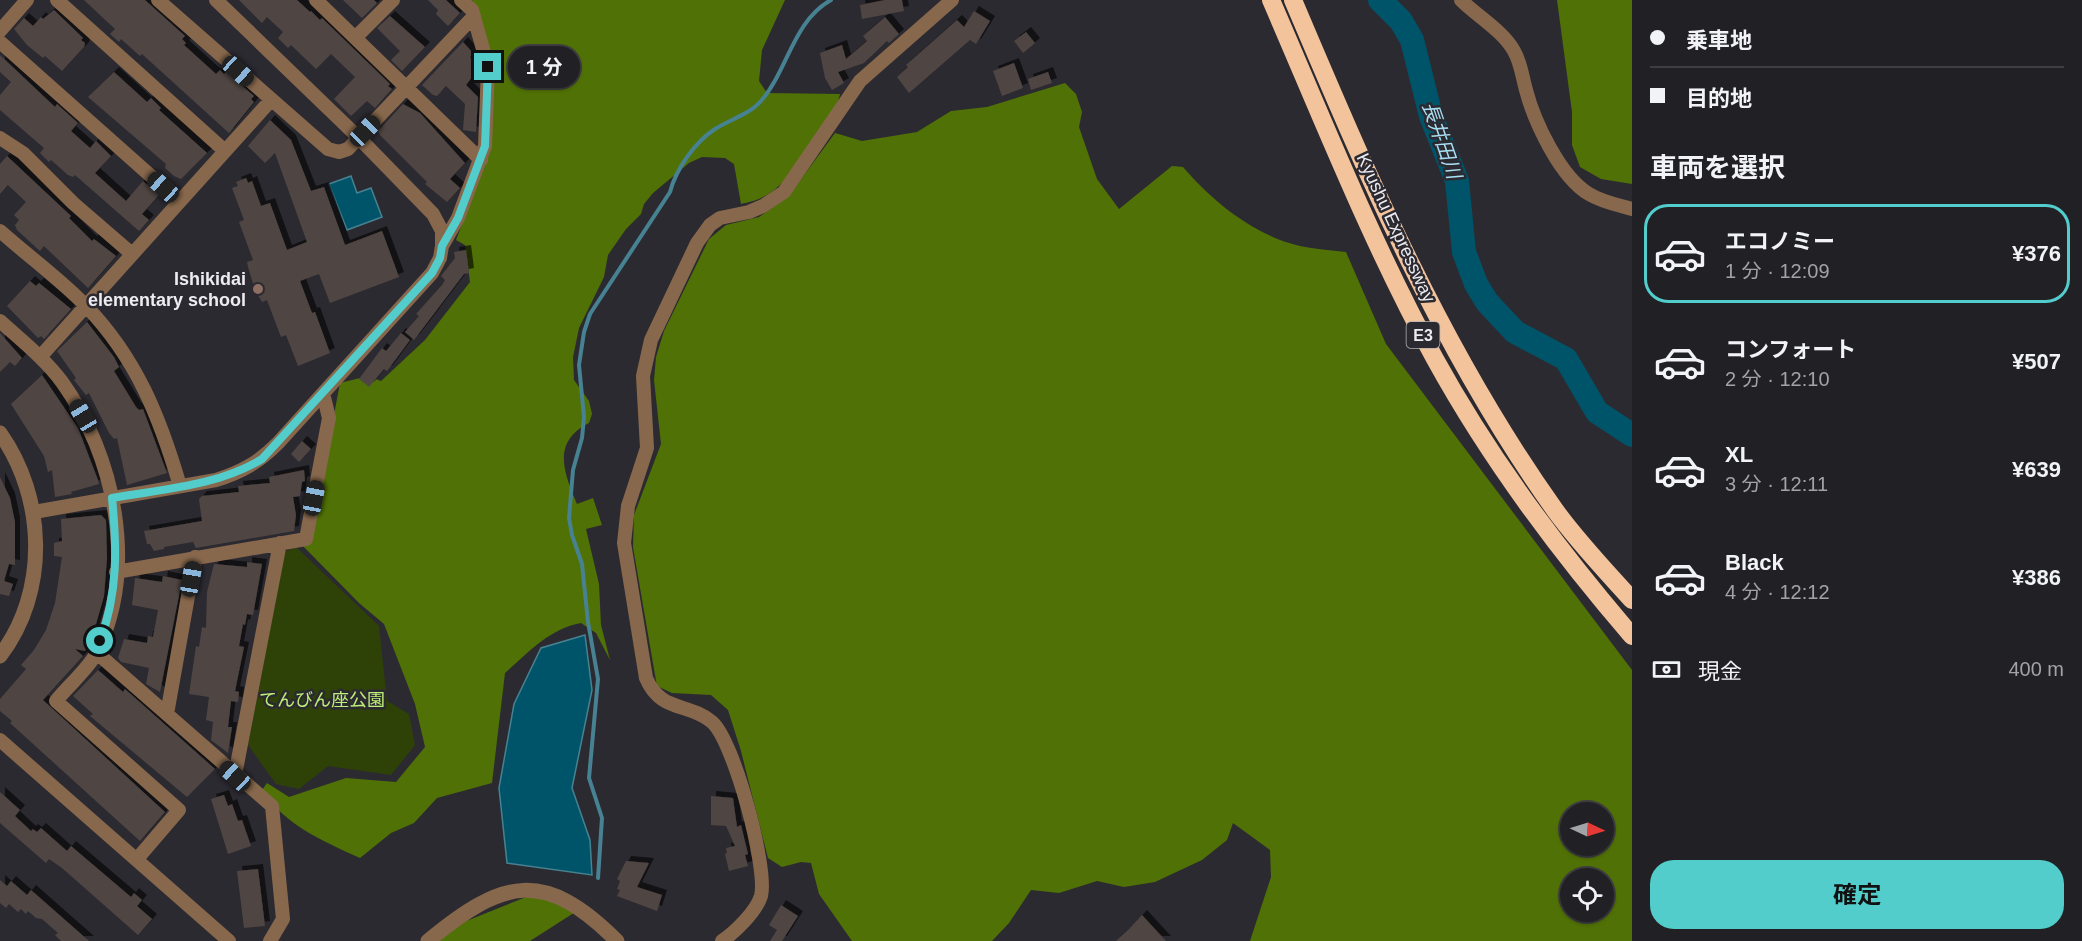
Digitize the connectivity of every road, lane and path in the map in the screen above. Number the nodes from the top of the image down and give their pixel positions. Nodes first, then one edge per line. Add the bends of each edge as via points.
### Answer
1 (27, 0) edge
2 (57, 0) edge
3 (158, 0) edge
4 (216, 0) edge
5 (316, 0) edge
6 (393, 0) edge
7 (461, 0) edge
8 (952, 0) edge
9 (1271, 0) edge
10 (1293, 0) edge
11 (1461, 0) edge
12 (474, 16) junction
13 (0, 30) edge
14 (355, 38) junction
15 (0, 42) edge
16 (408, 87) junction
17 (271, 100) junction
18 (0, 138) edge
19 (359, 138) junction
20 (225, 151) junction
21 (481, 160) junction
22 (179, 201) junction
23 (1632, 209) edge
24 (0, 231) edge
25 (442, 246) junction
26 (132, 254) junction
27 (86, 306) junction
28 (0, 321) edge
29 (40, 357) junction
30 (323, 393) junction
31 (0, 433) edge
32 (180, 486) junction
33 (112, 498) junction
34 (34, 512) junction
35 (280, 543) junction
36 (195, 557) junction
37 (116, 572) junction
38 (1632, 600) edge
39 (1632, 636) edge
40 (97, 652) junction
41 (0, 656) edge
42 (167, 714) junction
43 (0, 740) edge
44 (235, 776) junction
45 (137, 859) junction
46 (727, 940) edge
47 (229, 941) edge
48 (270, 941) edge
49 (428, 941) edge
50 (617, 941) edge

1 - 13 street
2 - 20 street
3 - 17 street
4 - 19 street
5 - 14 street
6 - 14 street
7 - 12 street
8 - 46 street via 860,81 784,192 763,206 720,218 710,225 674,290 645,359 648,448 628,506 624,543 651,691 661,700 712,723 730,748 743,790 758,855 761,896
9 - 39 highway, Kyushu Expressway / E3 via 1339,157 1435,359 1499,465
10 - 38 highway, Kyushu Expressway / E3 via 1411,268 1454,350 1557,513
11 - 23 street via 1513,48 1535,116 1572,180 1588,194
12 - 16 street
12 - 21 street via 488,67
14 - 16 street
15 - 22 street
16 - 19 street
16 - 21 street
17 - 19 street via 328,149 348,149
17 - 20 street
18 - 26 street via 23,153
19 - 25 street via 433,214 442,231
20 - 22 street
21 - 25 street via 458,218
22 - 26 street
24 - 27 street
25 - 30 street via 432,273
26 - 27 street
27 - 29 street
27 - 32 street via 132,365 150,399 166,436
28 - 29 street
29 - 33 street via 62,382 90,428 100,449
30 - 32 street via 262,459 241,472
30 - 35 street via 329,418 306,538
31 - 34 street via 16,456
32 - 33 street
33 - 34 street
33 - 37 street
34 - 41 street via 35,561 27,605 13,638
35 - 36 street
35 - 44 street
36 - 37 street
36 - 42 street
37 - 40 street via 109,617
40 - 42 street
40 - 45 street via 56,701 179,810
42 - 44 street
43 - 45 street
44 - 48 street via 272,806 284,919
45 - 47 street
49 - 50 street via 477,904 514,890 564,899 584,911

